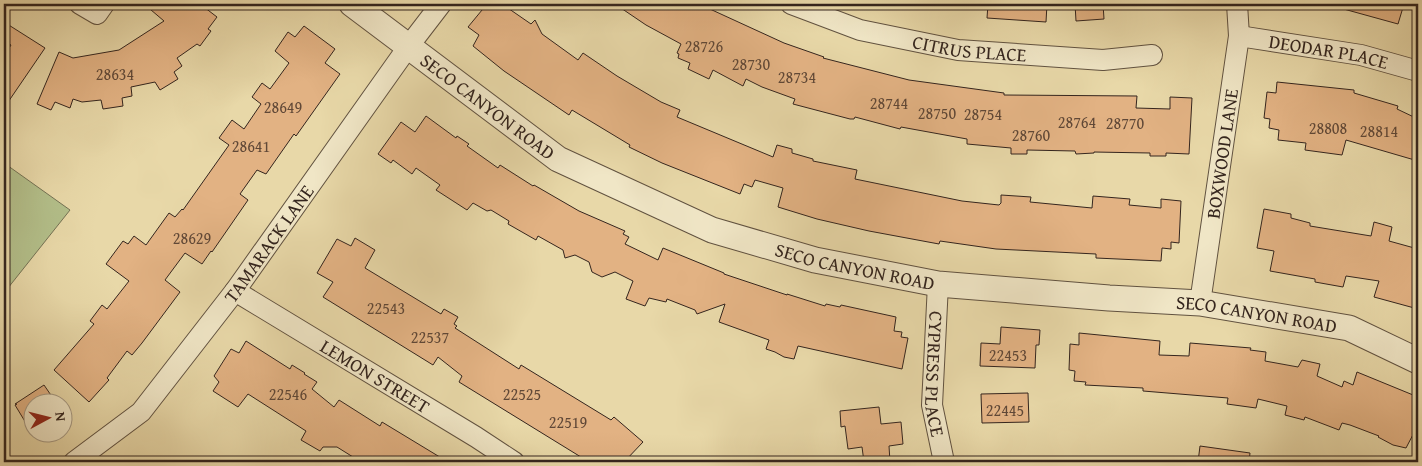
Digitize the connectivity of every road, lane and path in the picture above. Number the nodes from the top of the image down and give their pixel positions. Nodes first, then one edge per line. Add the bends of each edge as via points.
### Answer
1 (80, 4) edge
2 (104, 4) edge
3 (352, 4) edge
4 (441, 4) edge
5 (791, 4) edge
6 (1237, 4) edge
7 (1240, 36) junction
8 (408, 47) junction
9 (1152, 55) dead end
10 (1418, 71) edge
11 (938, 284) junction
12 (235, 291) junction
13 (1200, 303) junction
14 (1418, 361) edge
15 (74, 462) edge
16 (514, 462) edge
17 (944, 462) edge

1 - 2 street via 97,14
3 - 8 street, SECO CANYON ROAD
4 - 8 street, TAMARACK LANE
5 - 9 street, CITRUS PLACE via 860,30 958,50 1103,60
6 - 7 street, BOXWOOD LANE
7 - 10 street, DEODAR PLACE via 1361,55
7 - 13 street, BOXWOOD LANE
8 - 11 street, SECO CANYON ROAD via 558,158 712,230 815,260
8 - 12 street, TAMARACK LANE
11 - 13 street, SECO CANYON ROAD
11 - 17 street, CYPRESS PLACE via 932,405
12 - 15 street, TAMARACK LANE via 140,412
12 - 16 street, LEMON STREET
13 - 14 street, SECO CANYON ROAD via 1349,328

